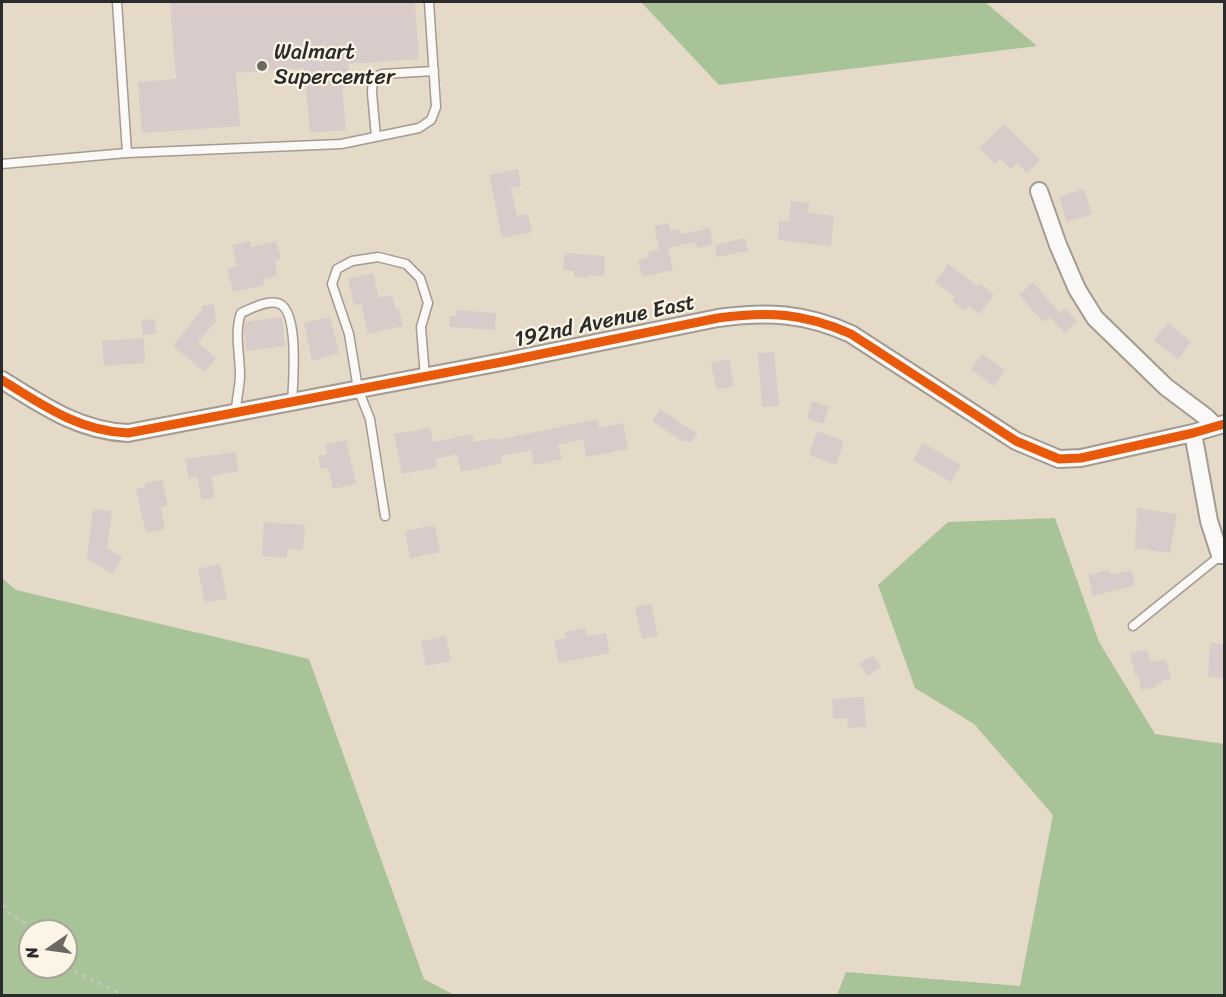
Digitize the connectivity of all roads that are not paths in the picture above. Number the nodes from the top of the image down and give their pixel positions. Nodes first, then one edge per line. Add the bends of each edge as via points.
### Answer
1 (117, 2) edge
2 (429, 2) edge
3 (434, 71) junction
4 (376, 137) junction
5 (128, 153) junction
6 (2, 164) edge
7 (1039, 191) dead end
8 (425, 377) junction
9 (2, 380) edge
10 (358, 389) junction
11 (292, 402) junction
12 (236, 412) junction
13 (1220, 425) edge
14 (1194, 433) junction
15 (385, 516) dead end
16 (1223, 557) edge
17 (1133, 626) dead end

1 - 5 lane
2 - 3 lane
3 - 4 lane via 436,107 431,120 419,128
3 - 4 lane via 373,78
4 - 5 lane via 341,144
5 - 6 lane
7 - 13 street via 1077,289 1095,318 1166,387
8 - 10 street, 192nd Avenue East
8 - 10 lane via 421,327 428,303 420,278 406,264 378,257 352,261 337,268 332,284 349,334
8 - 14 street, 192nd Avenue East via 718,318 771,314 827,323 851,334 1016,441 1059,459 1081,458
9 - 12 street, 192nd Avenue East via 64,418 112,432
10 - 11 street, 192nd Avenue East
10 - 15 lane via 370,419
11 - 12 street, 192nd Avenue East
11 - 12 lane via 291,323 286,308 266,303 241,313 236,326 240,378
13 - 14 street, 192nd Avenue East
14 - 16 street via 1209,521
16 - 17 lane

